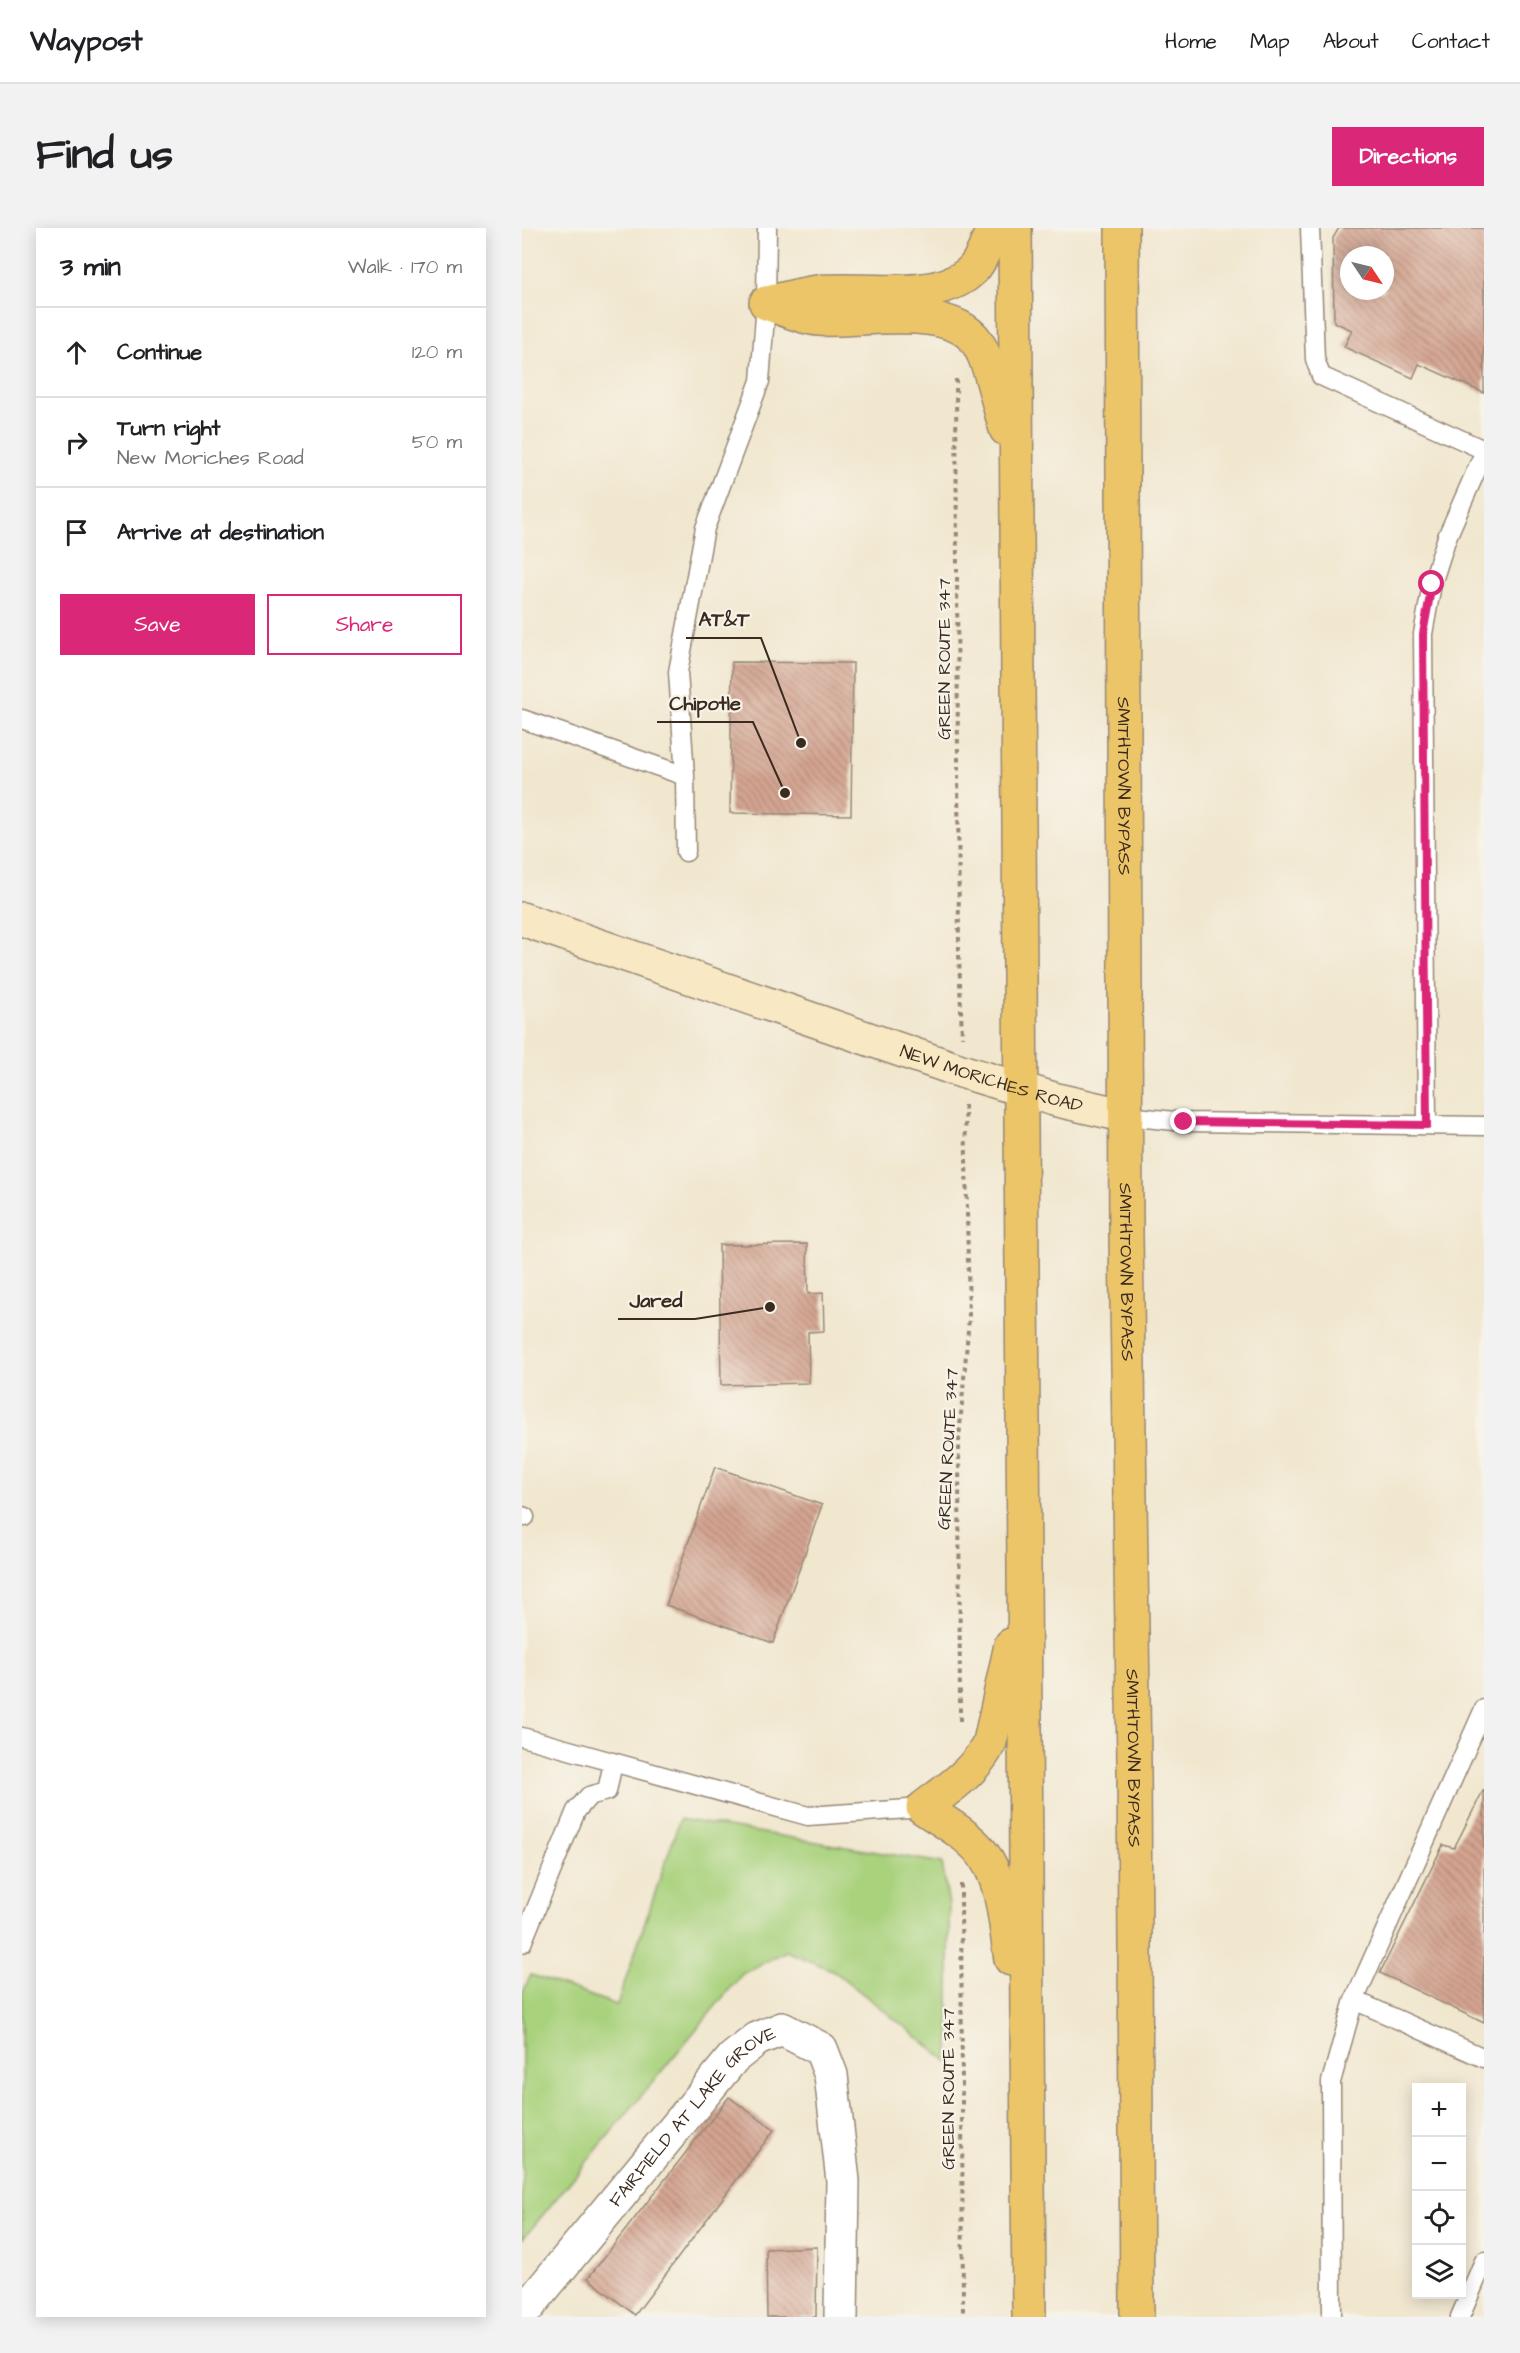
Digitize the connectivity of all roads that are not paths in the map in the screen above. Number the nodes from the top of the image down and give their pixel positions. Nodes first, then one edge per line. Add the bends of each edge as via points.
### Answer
1 (767, 228) edge
2 (993, 228) edge
3 (1015, 228) edge
4 (1122, 228) edge
5 (1310, 228) edge
6 (766, 303) junction
7 (1484, 452) edge
8 (1016, 460) junction
9 (522, 718) edge
10 (685, 776) junction
11 (686, 852) dead end
12 (522, 919) edge
13 (1021, 1090) junction
14 (1127, 1116) junction
15 (1427, 1125) junction
16 (1484, 1126) edge
17 (1025, 1578) junction
18 (1484, 1708) edge
19 (522, 1737) edge
20 (613, 1763) junction
21 (923, 1808) junction
22 (522, 1943) edge
23 (1354, 2000) junction
24 (1028, 2041) junction
25 (1484, 2058) edge
26 (1484, 2261) edge
27 (522, 2314) edge
28 (841, 2317) edge
29 (1029, 2317) edge
30 (1137, 2317) edge
31 (1332, 2317) edge
32 (1460, 2317) edge

1 - 6 lane
2 - 6 highway via 975,267 947,285 919,290 817,292
3 - 8 highway
4 - 14 highway, SMITHTOWN BYPASS
5 - 7 lane via 1315,359 1321,376
6 - 8 highway via 816,319 916,317 965,329 983,355
6 - 10 lane via 760,381 705,528 678,672
7 - 15 lane via 1447,537 1432,584 1423,634
8 - 13 highway
9 - 10 lane
10 - 11 lane
12 - 13 main road, NEW MORICHES ROAD
13 - 14 main road, NEW MORICHES ROAD
13 - 17 highway
14 - 15 lane, NEW MORICHES ROAD via 1184,1122
14 - 30 highway, SMITHTOWN BYPASS
15 - 16 lane, NEW MORICHES ROAD
17 - 21 highway via 990,1742 969,1773
17 - 24 highway
18 - 23 lane
19 - 20 lane
20 - 21 lane via 808,1816
20 - 22 lane via 607,1791 589,1796 576,1811
21 - 24 highway via 971,1842 988,1861 998,1887
23 - 25 lane
23 - 31 lane via 1331,2082
24 - 29 highway
26 - 32 lane
27 - 28 street, FAIRFIELD AT LAKE GROVE via 733,2058 757,2039 782,2029 821,2049 831,2075 843,2181

